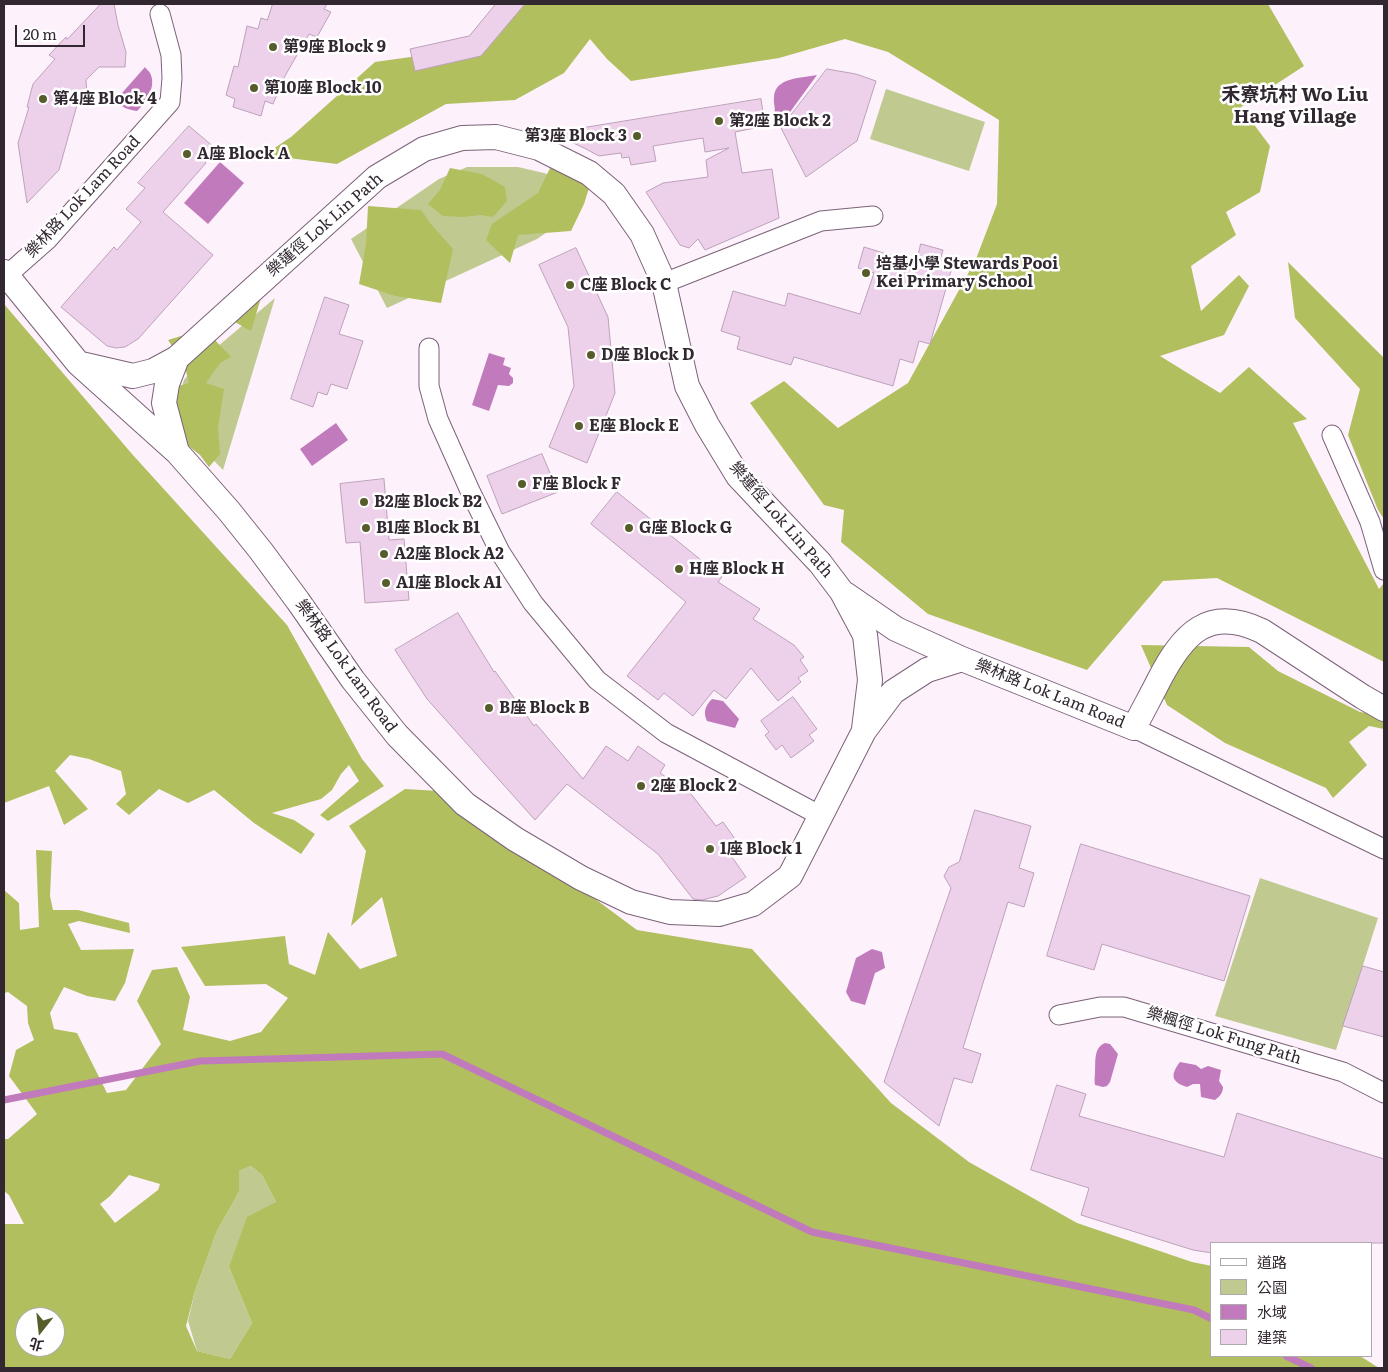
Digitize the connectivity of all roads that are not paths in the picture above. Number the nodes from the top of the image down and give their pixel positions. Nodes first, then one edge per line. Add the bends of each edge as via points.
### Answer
1 (160, 14) dead end
2 (873, 216) dead end
3 (5, 274) edge
4 (664, 283) junction
5 (429, 348) dead end
6 (178, 358) junction
7 (78, 363) junction
8 (1332, 435) dead end
9 (177, 452) junction
10 (1384, 570) edge
11 (842, 592) junction
12 (962, 659) junction
13 (1384, 709) edge
14 (1134, 728) junction
15 (864, 731) junction
16 (821, 816) junction
17 (1384, 849) edge
18 (1058, 1015) dead end
19 (1384, 1093) edge

1 - 3 street, 樂林路 Lok Lam Road via 171,54 170,102 48,239
2 - 4 street via 821,221
3 - 7 street, 樂林路 Lok Lam Road
4 - 6 street, 樂蓮徑 Lok Lin Path via 642,234 614,194 589,173 538,148 496,137 462,138 424,149 377,177
4 - 11 street, 樂蓮徑 Lok Lin Path via 687,386 707,425 738,476 820,563
5 - 16 street via 430,386 438,419 470,493 500,552 533,603 596,680 666,733
6 - 7 street, 樂蓮徑 Lok Lin Path via 153,371 133,376
6 - 9 street, 樂蓮徑 Lok Lin Path via 167,384 164,403
7 - 9 street, 樂林路 Lok Lam Road
8 - 10 street via 1370,522
9 - 16 street, 樂林路 Lok Lam Road via 262,551 353,680 397,735 465,804 581,878 631,902 670,912 719,914 753,904 790,876
11 - 12 street, 樂蓮徑 Lok Lin Path via 896,629
11 - 15 street, 樂蓮徑 Lok Lin Path via 865,635 870,680
12 - 14 street, 樂林路 Lok Lam Road
12 - 15 street, 樂林路 Lok Lam Road via 927,670 893,692
13 - 14 street via 1262,631 1227,621 1205,626 1185,639 1169,661
14 - 17 street, 樂林路 Lok Lam Road
15 - 16 street, 樂林路 Lok Lam Road
18 - 19 street, 樂楓徑 Lok Fung Path via 1100,1007 1124,1007 1343,1072

